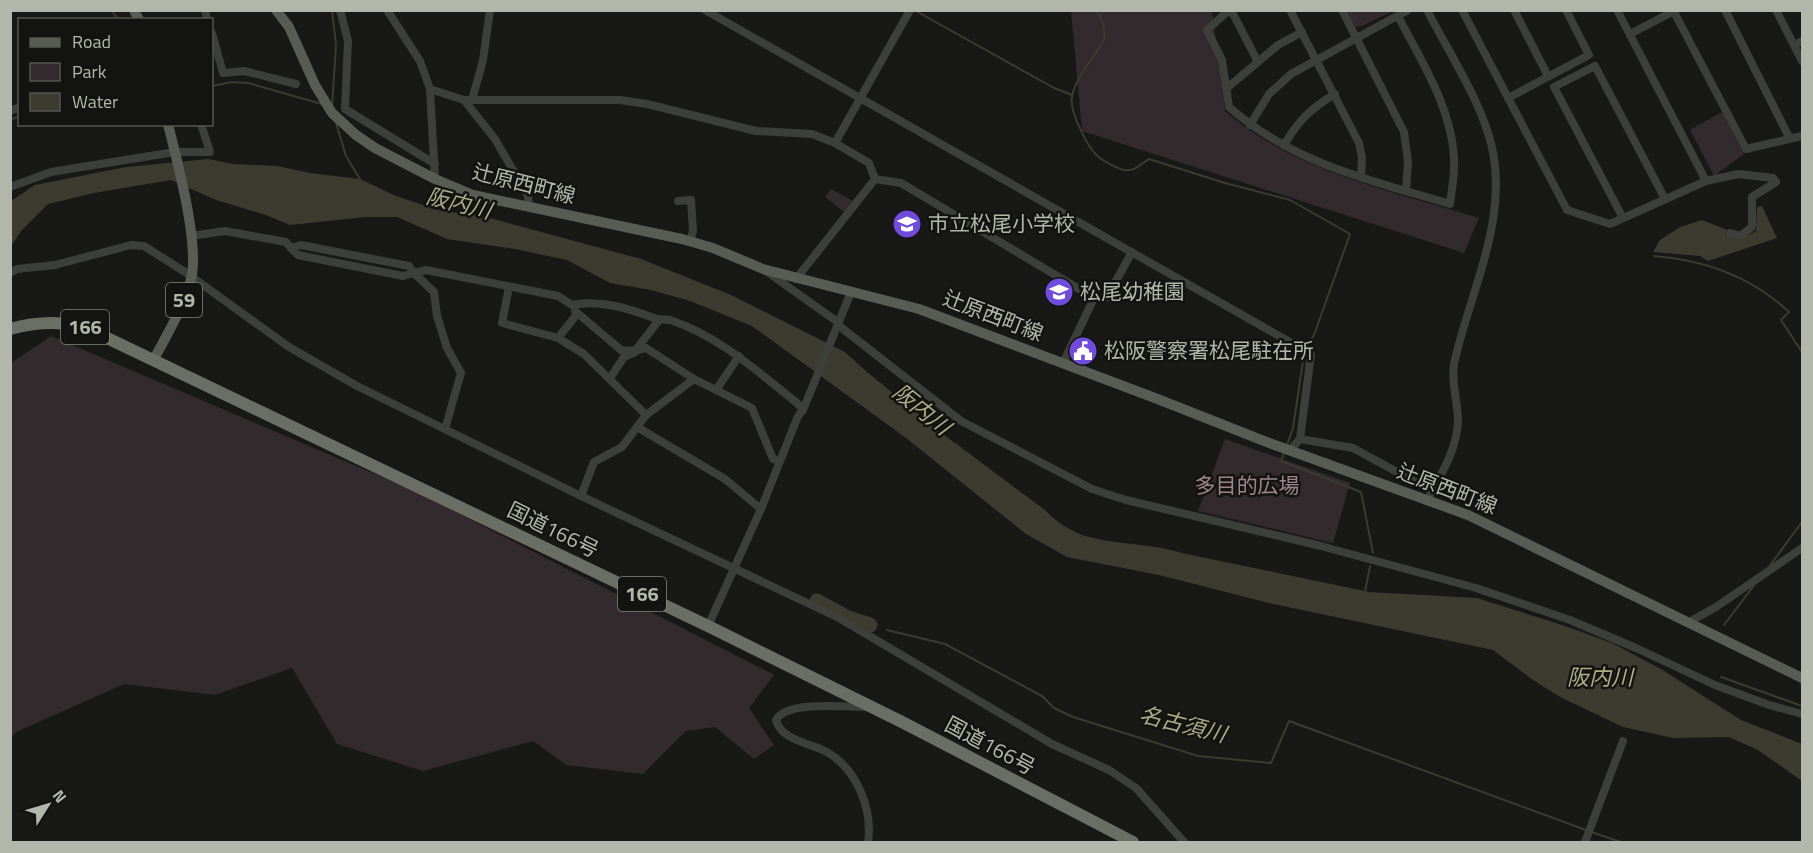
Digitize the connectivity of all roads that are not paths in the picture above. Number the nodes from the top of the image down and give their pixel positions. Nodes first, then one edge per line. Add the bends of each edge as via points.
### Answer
1 (276, 10) edge
2 (340, 10) edge
3 (387, 10) edge
4 (490, 10) edge
5 (705, 10) edge
6 (910, 10) edge
7 (1230, 10) edge
8 (1290, 10) edge
9 (1342, 10) edge
10 (1408, 10) edge
11 (1427, 10) edge
12 (1462, 10) edge
13 (1514, 10) edge
14 (1566, 10) edge
15 (1617, 10) edge
16 (1725, 10) edge
17 (1776, 10) edge
18 (1674, 11) edge
19 (1398, 16) junction
20 (1302, 32) junction
21 (1630, 34) junction
22 (213, 36) edge
23 (1356, 38) junction
24 (1798, 43) edge
25 (1316, 59) junction
26 (1803, 61) edge
27 (1258, 62) junction
28 (1548, 76) junction
29 (296, 84) dead end
30 (1227, 88) junction
31 (430, 89) junction
32 (1335, 94) junction
33 (860, 98) junction
34 (1508, 98) junction
35 (468, 100) junction
36 (1250, 125) junction
37 (168, 126) edge
38 (202, 126) edge
39 (1803, 136) edge
40 (1790, 139) junction
41 (834, 143) junction
42 (1284, 145) junction
43 (175, 152) junction
44 (435, 164) junction
45 (1361, 177) junction
46 (875, 178) junction
47 (435, 179) junction
48 (1706, 181) junction
49 (10, 187) edge
50 (1406, 191) junction
51 (1665, 199) junction
52 (678, 201) dead end
53 (529, 207) junction
54 (1623, 218) junction
55 (1730, 233) dead end
56 (191, 236) junction
57 (690, 242) junction
58 (1132, 252) junction
59 (763, 269) junction
60 (10, 273) edge
61 (414, 273) junction
62 (192, 277) junction
63 (796, 279) junction
64 (508, 287) junction
65 (851, 292) junction
66 (1107, 297) dead end
67 (572, 305) junction
68 (577, 314) junction
69 (659, 320) junction
70 (838, 325) junction
71 (10, 329) edge
72 (558, 338) junction
73 (635, 351) junction
74 (738, 356) junction
75 (154, 359) junction
76 (1064, 363) junction
77 (610, 378) junction
78 (694, 379) junction
79 (716, 390) junction
80 (803, 410) junction
81 (646, 414) junction
82 (637, 428) junction
83 (445, 429) junction
84 (1300, 439) junction
85 (1286, 449) junction
86 (779, 461) junction
87 (581, 496) junction
88 (1430, 496) junction
89 (761, 509) junction
90 (1803, 548) edge
91 (734, 570) junction
92 (1689, 622) junction
93 (708, 626) junction
94 (1803, 678) edge
95 (871, 707) junction
96 (1803, 714) edge
97 (1623, 741) dead end
98 (1588, 835) edge
99 (1128, 841) edge
100 (868, 843) edge
101 (1184, 843) edge

1 - 47 main road, 辻原西町線 via 290,27 332,113 375,148
2 - 44 street via 348,41 345,109
3 - 31 street via 420,60
4 - 35 street via 483,60
5 - 33 street
6 - 33 street
7 - 27 street
7 - 30 street via 1207,30 1222,60
8 - 20 street
9 - 23 street
10 - 19 street
11 - 88 street via 1484,122 1497,187 1492,225 1454,364 1457,435
12 - 34 street
13 - 28 street
14 - 28 street via 1589,55
15 - 21 street
16 - 40 street
17 - 24 street
18 - 21 street
18 - 40 street via 1746,149
19 - 23 street
19 - 50 street via 1442,102 1455,159 1450,204
20 - 25 street
20 - 27 street
21 - 48 street
22 - 29 street via 224,73 244,71
23 - 25 street
23 - 50 street via 1404,132 1408,161
24 - 26 street
25 - 32 street
25 - 36 street via 1278,85
27 - 30 street
28 - 34 street
30 - 36 street via 1229,107
31 - 35 street
31 - 44 street
32 - 42 street via 1303,116
32 - 45 street via 1359,142
33 - 41 street
33 - 58 street
34 - 54 street via 1567,210 1610,224
35 - 41 street via 620,100 756,130 812,134
35 - 53 street via 528,196
36 - 42 street
37 - 43 main road, 59
38 - 43 street via 210,152
39 - 40 street
41 - 46 street via 869,163
42 - 45 street
43 - 49 street via 51,172
43 - 56 main road, 59
44 - 47 street
45 - 50 street
46 - 63 street
46 - 76 street via 903,184 1094,298
47 - 53 main road, 辻原西町線 via 473,195
48 - 51 street
48 - 55 street via 1738,174 1770,177 1776,182 1752,197 1752,227 1740,236
51 - 54 street
51 - 54 street via 1594,66 1554,87
52 - 57 street via 691,200
53 - 57 main road, 辻原西町線
56 - 61 street via 225,231 286,242 291,248 301,245 409,266
56 - 62 main road, 59
57 - 59 main road, 辻原西町線
58 - 66 street
58 - 84 street via 1311,354
59 - 63 main road, 辻原西町線
59 - 70 street
60 - 62 street via 130,245 144,246
61 - 64 street via 426,270
61 - 83 street via 434,292 447,348 461,374
62 - 75 main road, 59 via 183,304
62 - 83 street via 289,347
63 - 65 main road, 辻原西町線
64 - 67 street via 558,296
64 - 72 street via 502,323
65 - 70 street
65 - 76 main road, 辻原西町線 via 919,309
67 - 68 street
67 - 69 street via 587,302 619,307
68 - 72 street
68 - 73 street via 621,350
69 - 73 street
69 - 74 street via 668,319 708,337
70 - 80 street
70 - 96 street via 961,421 1092,489 1476,588 1570,620 1714,685
71 - 75 highway, 国道166号 / 166 via 45,322 82,326
72 - 77 street via 584,354
73 - 77 street via 624,357
73 - 78 street via 646,348
74 - 79 street
74 - 80 street
75 - 93 highway, 国道166号 / 166
76 - 85 main road, 辻原西町線
77 - 81 street
78 - 79 street
78 - 81 street
79 - 86 street via 752,408 773,459
80 - 86 street
81 - 82 street
82 - 87 street via 622,447 594,462
82 - 89 street via 725,479
83 - 87 street
84 - 85 street
84 - 88 street via 1353,448
85 - 88 main road, 辻原西町線
86 - 89 street
87 - 91 street
88 - 92 main road, 辻原西町線
89 - 91 street
90 - 92 street
91 - 93 street
91 - 101 street via 839,618 1052,744 1121,777 1136,788
92 - 94 main road, 辻原西町線
93 - 95 highway, 国道166号 / 166
95 - 99 highway, 国道166号 / 166
95 - 100 street via 800,708 786,711 776,720 781,731 835,758 851,774 865,805
97 - 98 street

